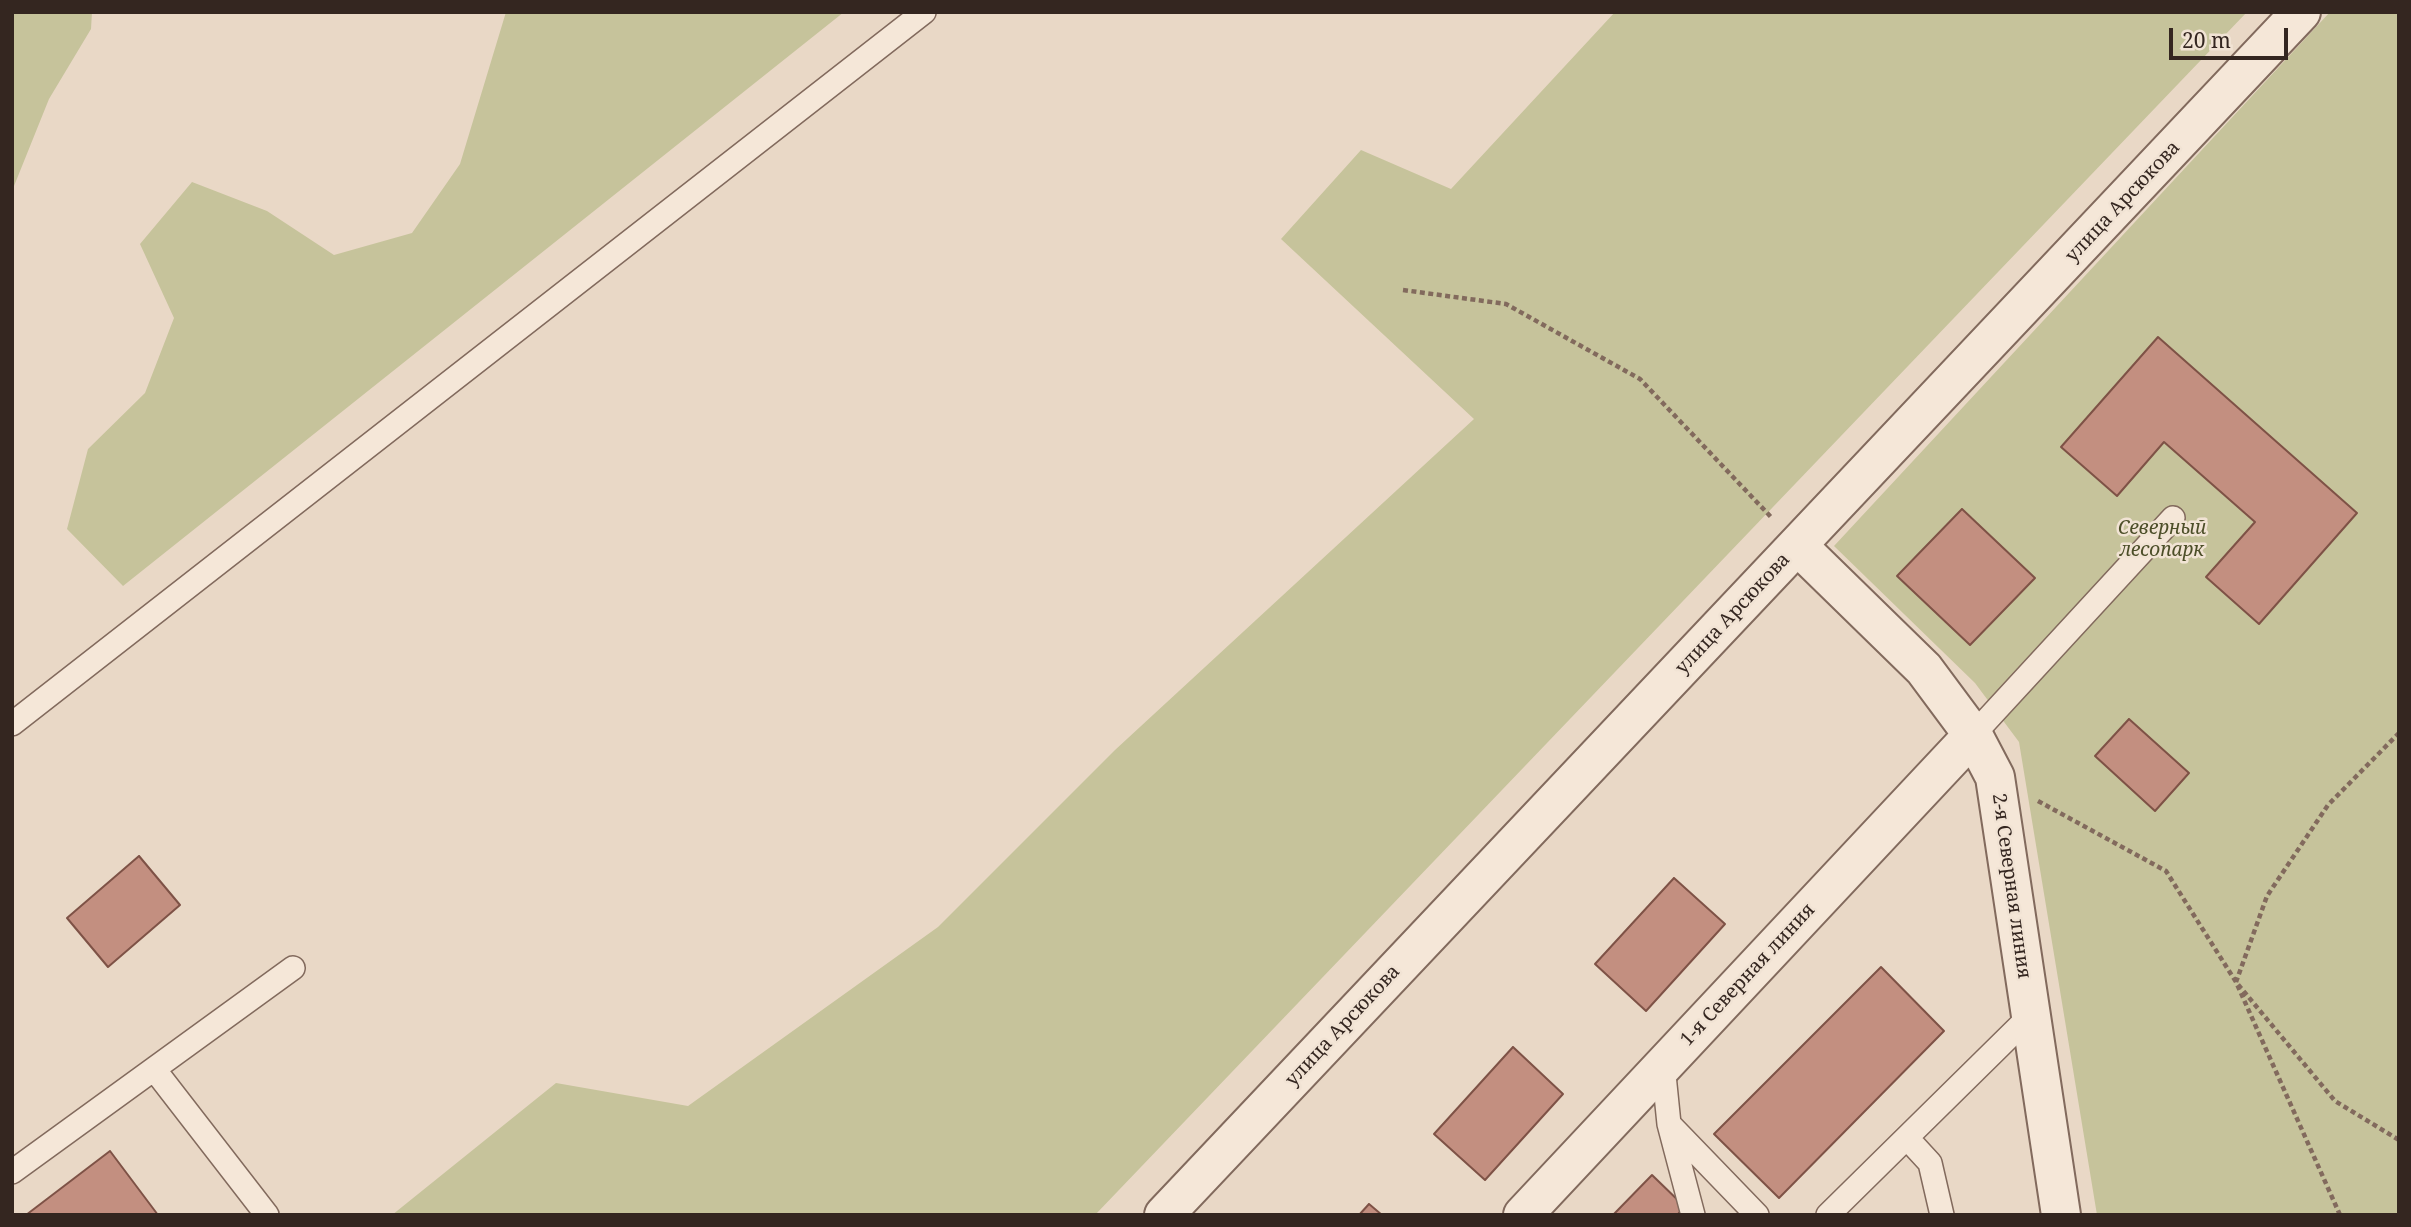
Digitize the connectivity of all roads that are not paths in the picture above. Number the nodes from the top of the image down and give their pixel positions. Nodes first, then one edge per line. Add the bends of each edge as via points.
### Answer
1 (924, 12) edge
2 (2301, 12) edge
3 (2173, 518) dead end
4 (1798, 546) junction
5 (12, 724) edge
6 (1973, 735) junction
7 (293, 968) dead end
8 (2031, 1015) junction
9 (1663, 1065) junction
10 (154, 1069) junction
11 (1669, 1124) junction
12 (1907, 1138) junction
13 (12, 1172) edge
14 (267, 1215) edge
15 (1164, 1215) edge
16 (1523, 1215) edge
17 (1692, 1215) edge
18 (1757, 1215) edge
19 (1828, 1215) edge
20 (1942, 1215) edge
21 (2061, 1215) edge

1 - 5 lane
2 - 4 street, улица Арсюкова
3 - 6 lane
4 - 6 street, 2-я Северная линия via 1924,669
4 - 15 street, улица Арсюкова
6 - 8 street, 2-я Северная линия via 1995,777
6 - 9 street, 1-я Северная линия
7 - 10 lane
8 - 12 lane
8 - 21 street, 2-я Северная линия
9 - 11 lane
9 - 16 street, 1-я Северная линия
10 - 13 lane
10 - 14 lane
11 - 17 lane
11 - 18 lane
12 - 19 lane
12 - 20 lane via 1930,1163

